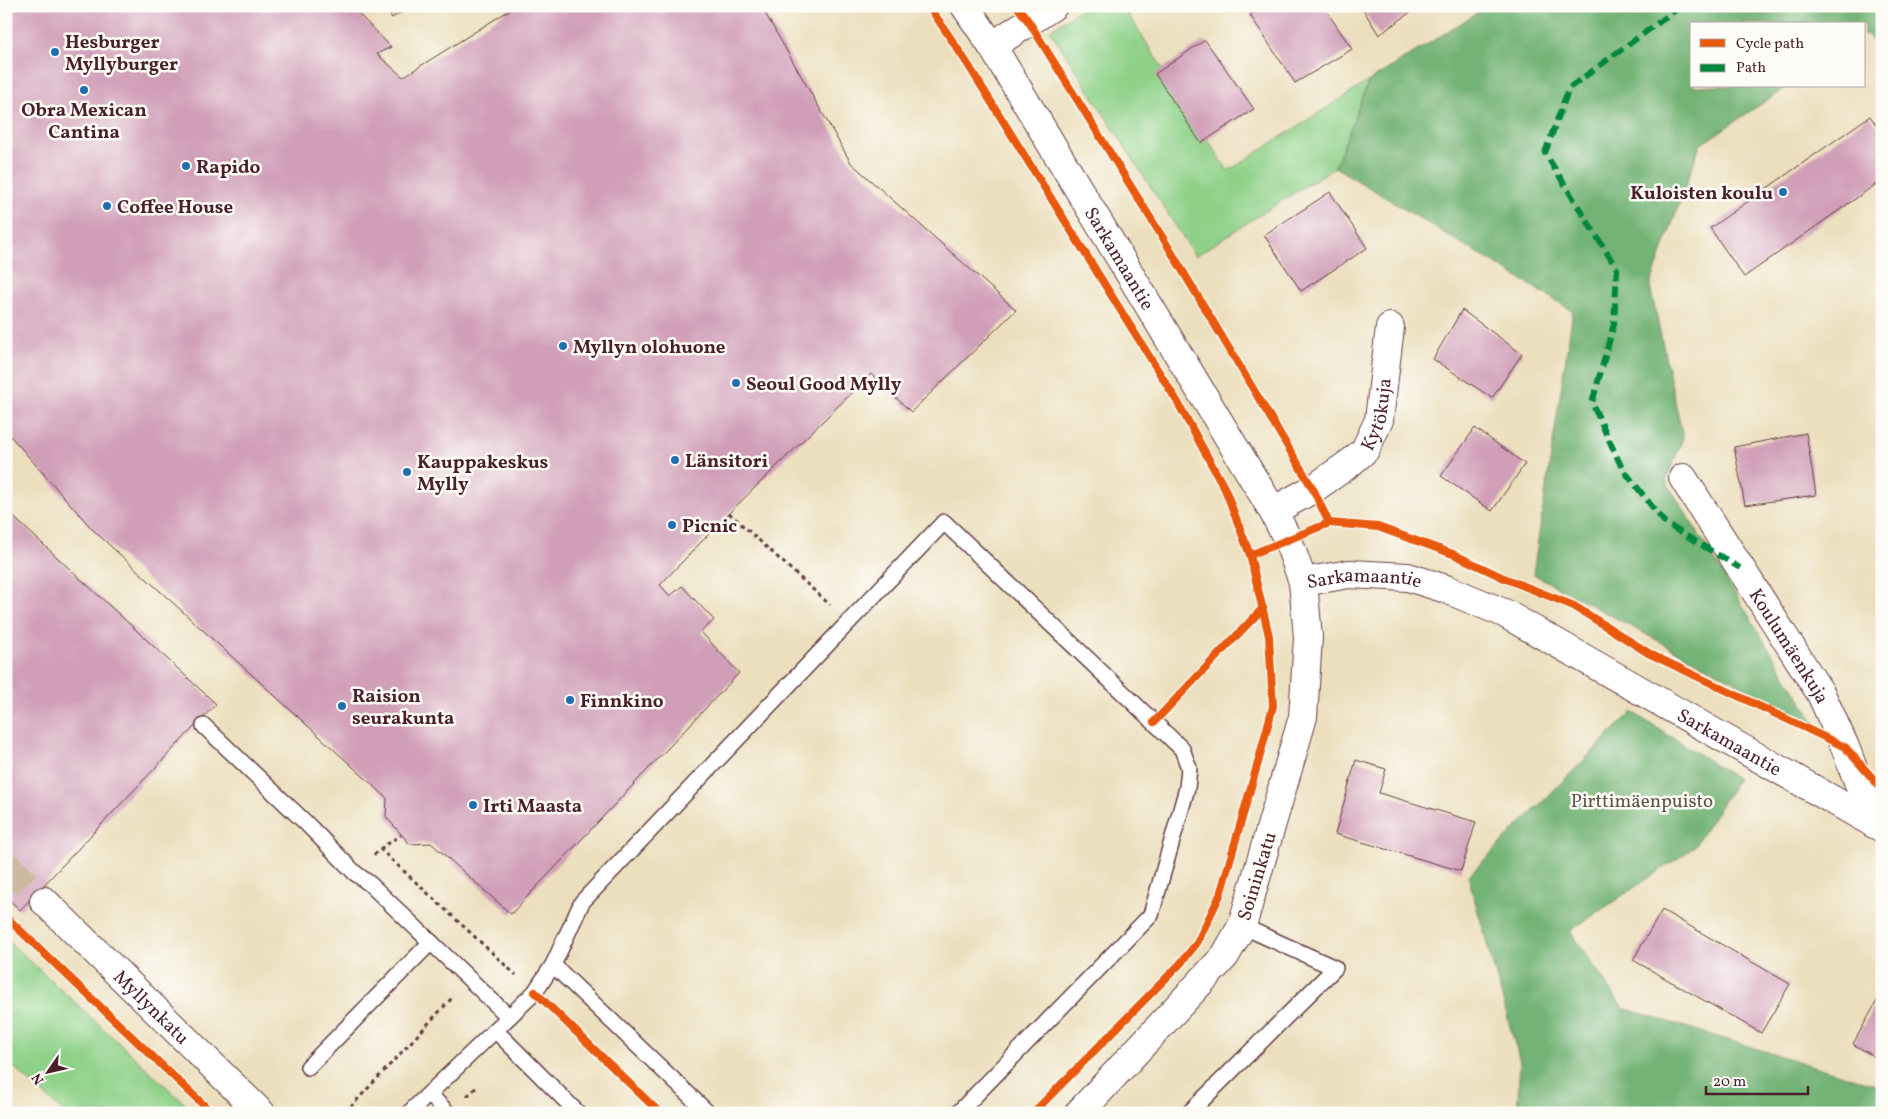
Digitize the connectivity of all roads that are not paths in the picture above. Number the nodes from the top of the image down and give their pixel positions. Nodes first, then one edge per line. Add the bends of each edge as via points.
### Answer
1 (965, 6) edge
2 (1053, 6) edge
3 (992, 46) junction
4 (1390, 327) dead end
5 (1683, 478) dead end
6 (1273, 511) junction
7 (1303, 582) junction
8 (204, 726) dead end
9 (1878, 826) edge
10 (44, 901) tunnel mouth
11 (1242, 926) junction
12 (431, 942) junction
13 (553, 966) junction
14 (509, 1017) junction
15 (495, 1030) junction
16 (308, 1067) dead end
17 (428, 1094) junction
18 (261, 1113) edge
19 (409, 1113) edge
20 (448, 1113) edge
21 (578, 1113) edge
22 (708, 1113) edge
23 (958, 1113) edge
24 (1079, 1113) edge
25 (1189, 1113) edge

1 - 3 street, Sarkamaantie
2 - 3 street
3 - 6 street, Sarkamaantie
4 - 6 street, Kytökuja via 1379,420 1365,450 1313,489
5 - 9 street, Koulumäenkuja via 1821,694
6 - 7 street, Sarkamaantie via 1288,540
7 - 9 street, Sarkamaantie via 1349,574 1408,578 1480,602
7 - 11 street, Soininkatu via 1308,637 1303,717
8 - 12 lane
10 - 18 street, Myllynkatu
11 - 24 street, Soininkatu via 1225,956
11 - 25 lane via 1335,968
12 - 14 lane
12 - 16 lane
13 - 14 lane via 534,992
13 - 22 lane
13 - 23 lane via 582,902 944,522 1182,749 1189,768 1187,788 1150,914
14 - 15 lane
15 - 17 lane
15 - 21 lane
17 - 19 lane
17 - 20 lane

